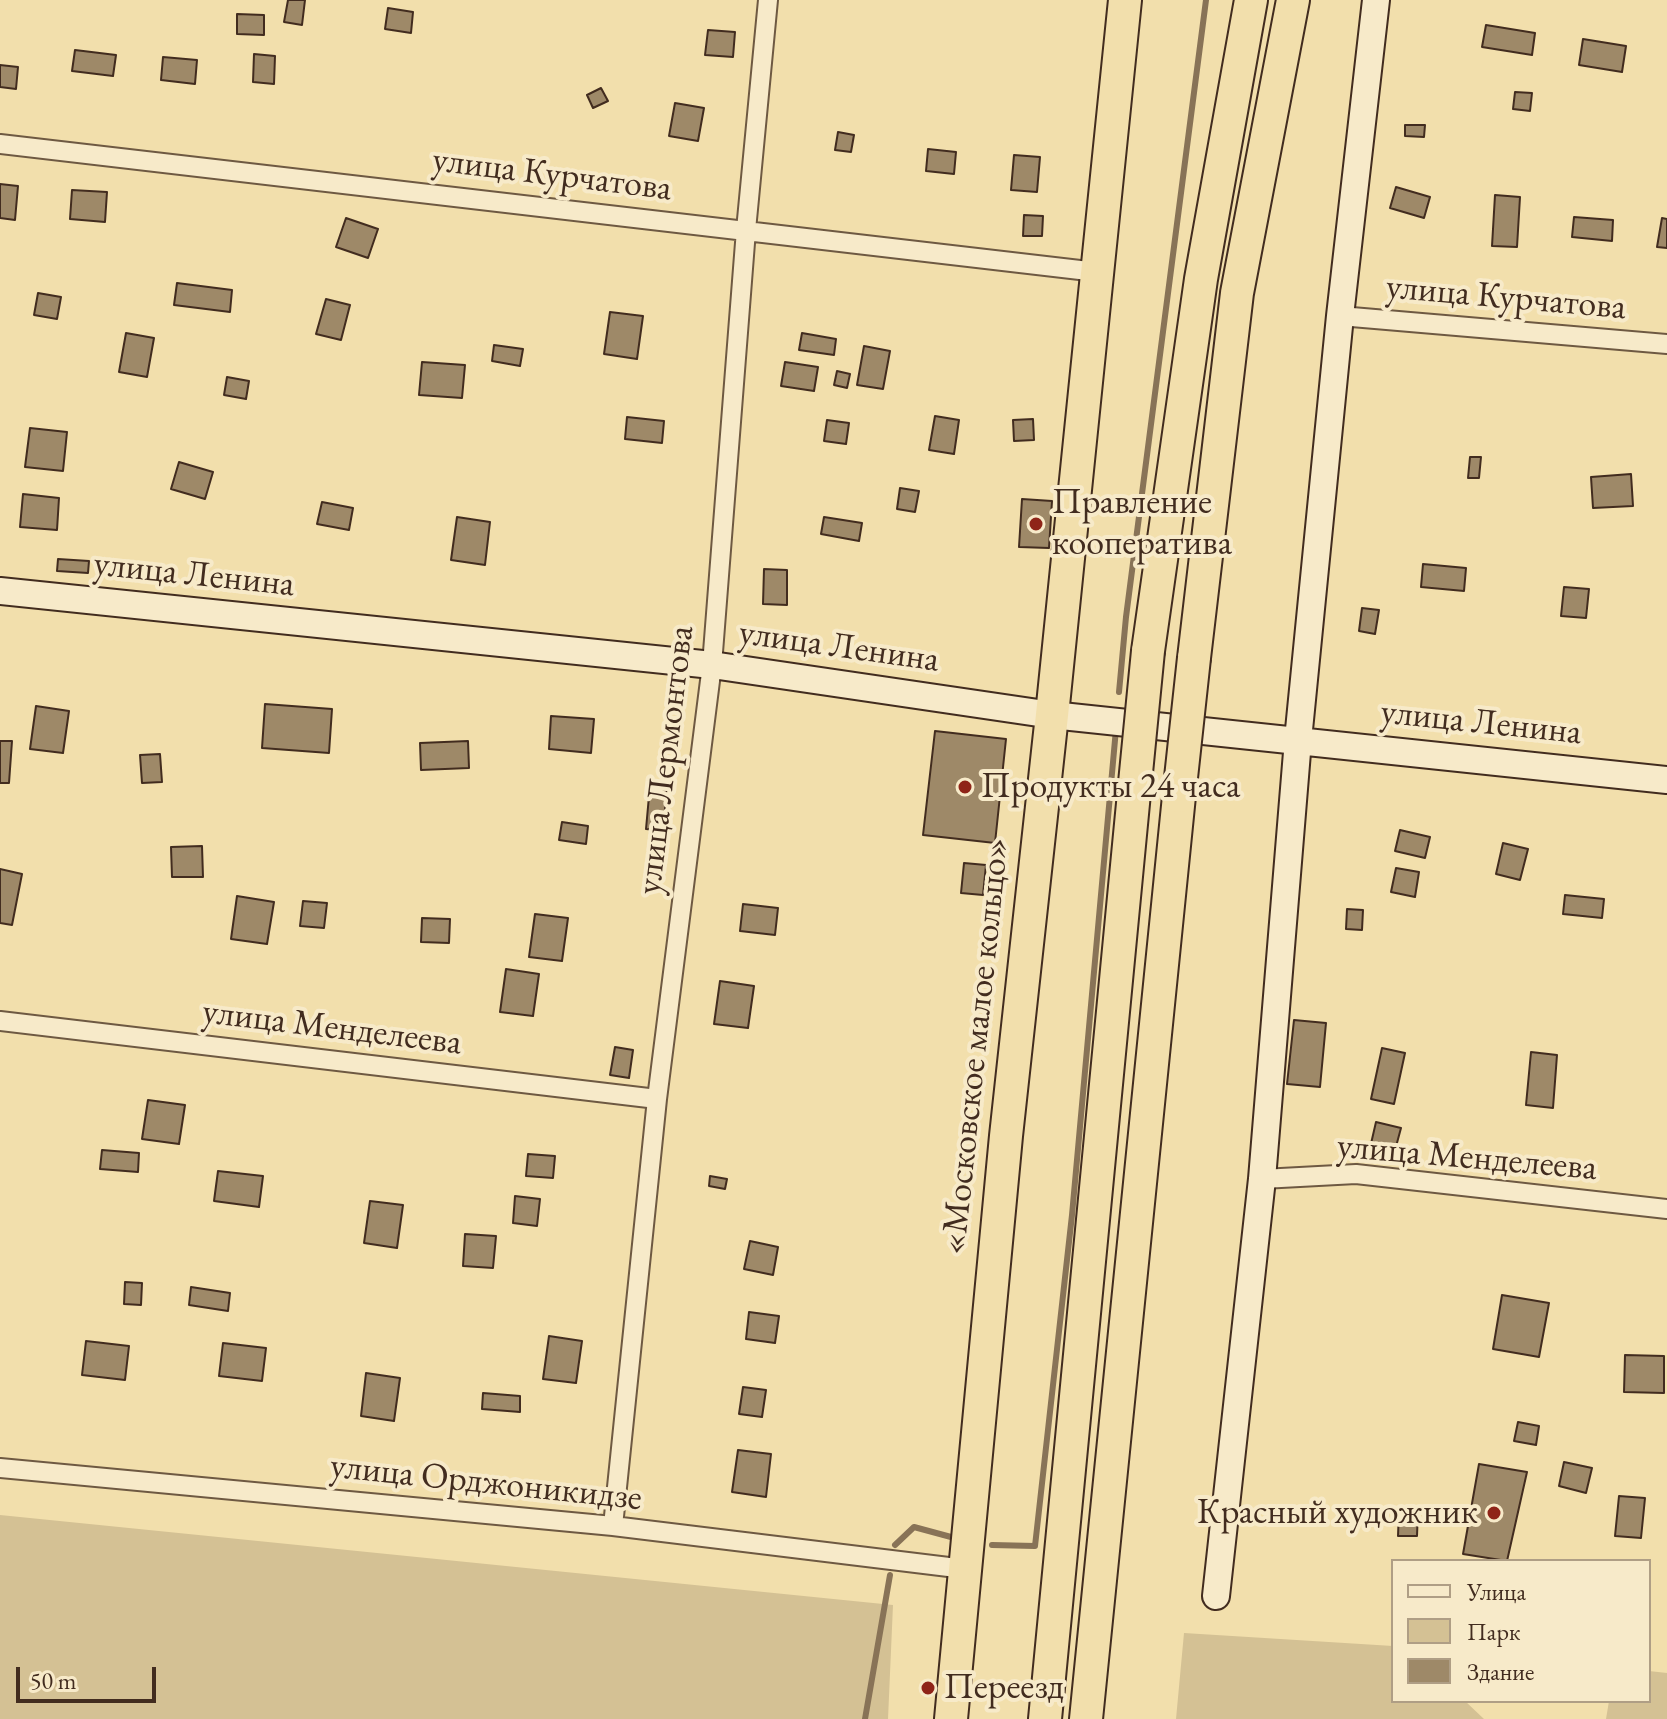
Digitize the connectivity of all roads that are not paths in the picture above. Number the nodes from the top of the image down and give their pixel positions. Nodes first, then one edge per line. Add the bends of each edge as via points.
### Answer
1 (768, 0) edge
2 (1125, 0) edge
3 (1251, 0) edge
4 (1293, 0) edge
5 (1376, 0) edge
6 (0, 144) edge
7 (746, 230) junction
8 (1097, 272) junction
9 (1340, 316) junction
10 (1667, 344) edge
11 (0, 591) edge
12 (712, 665) junction
13 (1052, 715) junction
14 (1298, 740) junction
15 (1667, 780) edge
16 (0, 1021) edge
17 (657, 1099) junction
18 (1262, 1179) junction
19 (1667, 1209) edge
20 (0, 1468) edge
21 (613, 1526) junction
22 (965, 1569) junction
23 (1216, 1596) dead end
24 (951, 1719) edge
25 (1045, 1719) edge
26 (1086, 1719) edge

1 - 7 street, улица Лермонтова
2 - 8 highway, «Московское малое кольцо»
3 - 25 highway, bridge via 1201,279 1148,651
4 - 26 highway, bridge via 1237,293 1179,796
5 - 9 street
6 - 7 street, улица Курчатова
7 - 8 street, улица Курчатова
7 - 12 street, улица Лермонтова
8 - 13 highway, «Московское малое кольцо»
9 - 10 street, улица Курчатова
9 - 14 street
11 - 12 street, улица Ленина
12 - 13 street, улица Ленина
12 - 17 street, улица Лермонтова
13 - 14 street, улица Ленина
13 - 22 highway, «Московское малое кольцо»
14 - 15 street, улица Ленина
14 - 18 street
16 - 17 street, улица Менделеева
17 - 21 street, улица Лермонтова
18 - 19 street, улица Менделеева via 1356,1174
18 - 23 street
20 - 21 street, улица Орджоникидзе
21 - 22 street, улица Орджоникидзе
22 - 24 highway, «Московское малое кольцо»

